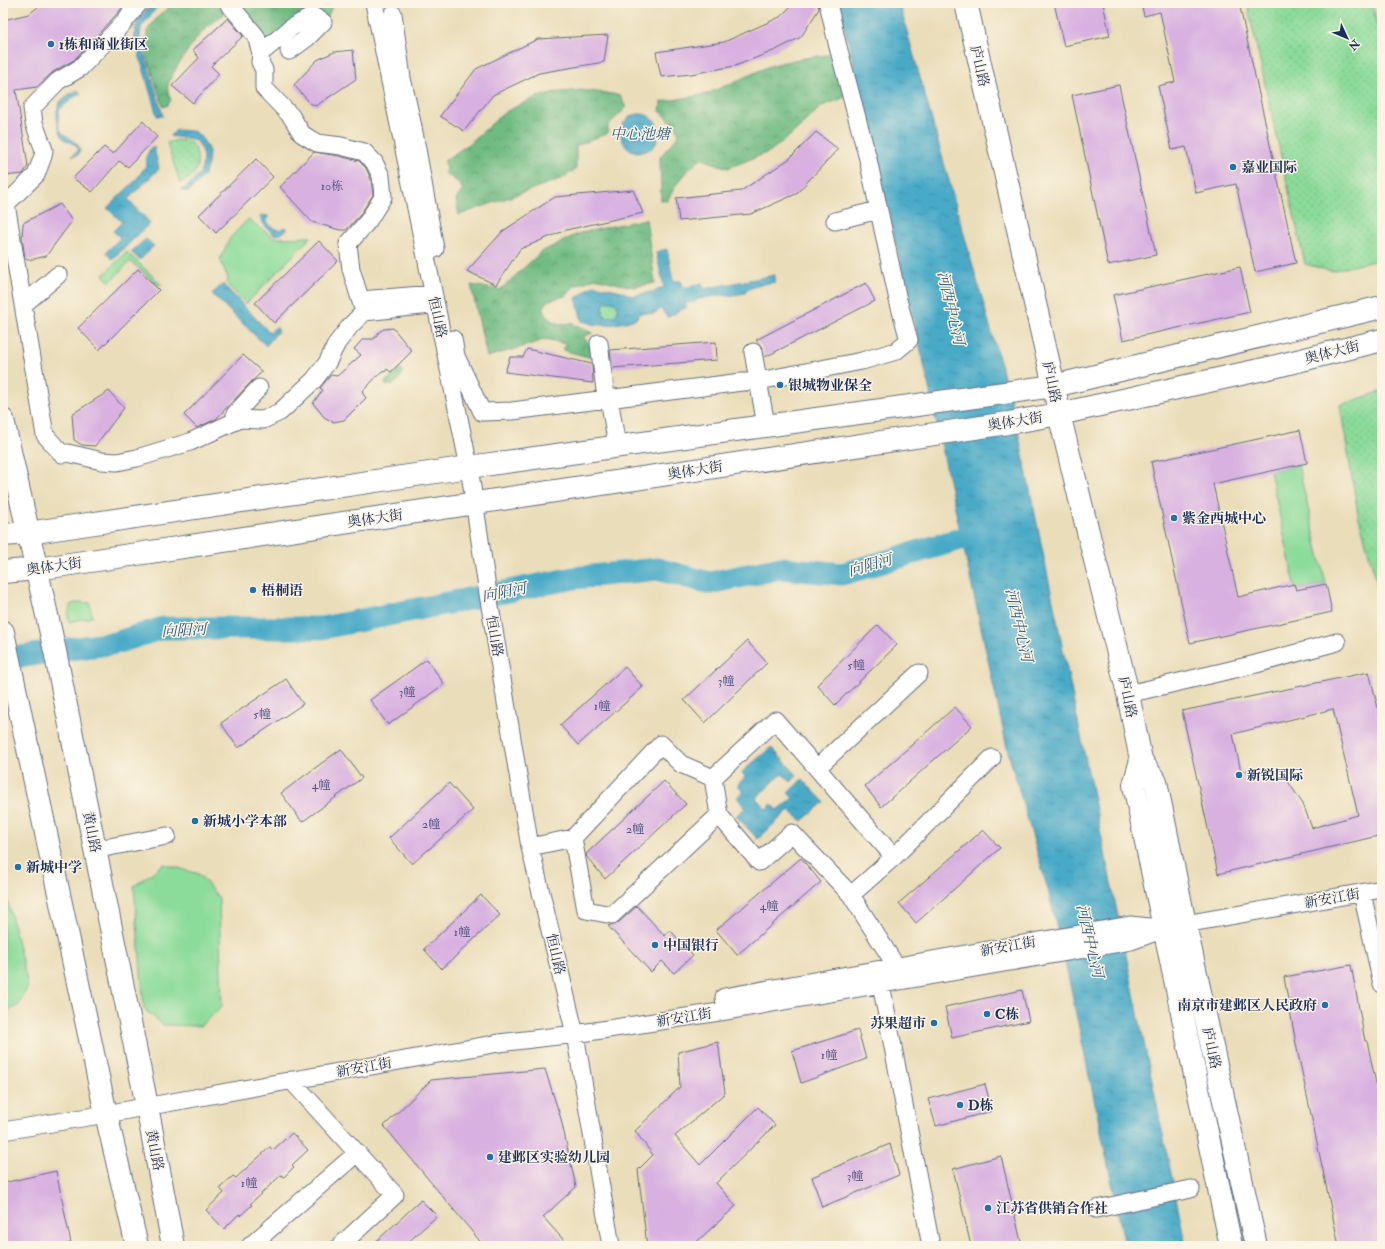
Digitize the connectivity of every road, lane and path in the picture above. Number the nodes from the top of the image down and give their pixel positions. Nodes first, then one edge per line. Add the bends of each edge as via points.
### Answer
1 (139, 3) edge
2 (228, 3) edge
3 (374, 3) edge
4 (828, 3) edge
5 (966, 3) edge
6 (393, 14) dead end
7 (289, 51) dead end
8 (261, 53) junction
9 (878, 210) junction
10 (835, 221) dead end
11 (58, 275) dead end
12 (434, 299) junction
13 (23, 305) junction
14 (362, 306) junction
15 (1382, 307) edge
16 (1382, 340) edge
17 (599, 343) dead end
18 (753, 352) dead end
19 (759, 381) junction
20 (1054, 386) junction
21 (259, 388) dead end
22 (607, 398) junction
23 (1059, 414) junction
24 (240, 419) junction
25 (3, 420) edge
26 (766, 425) junction
27 (617, 446) junction
28 (469, 467) junction
29 (474, 504) junction
30 (28, 533) junction
31 (3, 535) edge
32 (36, 568) junction
33 (3, 572) edge
34 (3, 632) edge
35 (1337, 642) dead end
36 (919, 673) dead end
37 (1128, 694) junction
38 (992, 758) dead end
39 (1141, 760) junction
40 (817, 768) junction
41 (713, 778) junction
42 (719, 815) junction
43 (167, 836) dead end
44 (573, 838) junction
45 (530, 847) junction
46 (95, 848) junction
47 (894, 857) junction
48 (1382, 889) edge
49 (1362, 893) junction
50 (851, 895) junction
51 (1185, 924) junction
52 (1164, 929) junction
53 (1041, 948) junction
54 (896, 966) junction
55 (881, 984) junction
56 (1382, 984) edge
57 (726, 1011) junction
58 (574, 1034) junction
59 (291, 1080) junction
60 (147, 1106) junction
61 (106, 1114) junction
62 (3, 1131) edge
63 (357, 1153) junction
64 (1191, 1189) dead end
65 (1103, 1207) dead end
66 (137, 1246) edge
67 (173, 1246) edge
68 (250, 1246) edge
69 (340, 1246) edge
70 (610, 1246) edge
71 (931, 1246) edge
72 (1231, 1246) edge
73 (1256, 1246) edge

1 - 13 street via 80,68 58,81 32,108 34,123 44,150 43,156 36,175 6,204
2 - 8 street via 256,36
3 - 12 street, 恒山路
4 - 9 street via 868,159
5 - 20 main road, 庐山路
6 - 22 street via 402,78 447,317 456,356 482,412 512,411
7 - 8 street via 323,22 313,16 292,27
8 - 14 street via 264,88 291,116 302,134 317,143 364,152 374,162 381,176 383,197 368,221 348,244 351,269
9 - 10 street
9 - 19 street via 909,340 896,351 862,361
11 - 13 street
12 - 14 street
12 - 28 street, 恒山路
13 - 24 street via 45,435 62,454 117,462 190,442
14 - 24 street via 314,380 280,412 263,420
15 - 20 main road, 奥体大街
16 - 23 main road, 奥体大街
17 - 22 street
18 - 19 street
19 - 22 street
19 - 26 street
20 - 23 main road, 庐山路
20 - 26 main road, 奥体大街
21 - 24 street via 235,414
22 - 27 street
23 - 29 main road, 奥体大街
23 - 37 main road, 庐山路
25 - 30 main road, 黄山路
26 - 27 main road, 奥体大街
27 - 28 main road, 奥体大街
28 - 29 street, 恒山路
28 - 30 main road, 奥体大街
29 - 32 main road, 奥体大街
29 - 45 street, 恒山路
30 - 31 main road, 奥体大街
30 - 32 main road, 黄山路
32 - 33 main road, 奥体大街
32 - 46 main road, 黄山路
34 - 61 main road
35 - 37 street
36 - 40 street
37 - 39 main road, 庐山路
38 - 47 street
39 - 51 main road, 庐山路 via 1156,782
39 - 52 main road, 庐山路 via 1134,785
40 - 41 street via 775,720
40 - 47 street
41 - 42 street
41 - 44 street via 681,764 661,744
42 - 44 street via 612,915 586,910
42 - 50 street via 759,862 792,833
43 - 46 street
44 - 45 street
45 - 58 street, 恒山路
46 - 60 main road, 黄山路
47 - 50 street
48 - 49 street, 新安江街
49 - 51 street, 新安江街
49 - 56 street
50 - 54 street
51 - 52 street, 新安江街
51 - 73 main road, 庐山路
52 - 53 street, 新安江街
52 - 72 main road, 庐山路
53 - 54 street, 新安江街
53 - 55 street, 新安江街
54 - 57 street, 新安江街 via 724,996
55 - 57 street, 新安江街
55 - 71 street
57 - 58 street, 新安江街
58 - 59 street, 新安江街 via 500,1043
58 - 70 street, 恒山路
59 - 60 street, 新安江街
59 - 63 street
60 - 61 street, 新安江街
60 - 67 main road, 黄山路
61 - 62 street, 新安江街
61 - 66 main road
63 - 68 street
63 - 69 street via 395,1195
64 - 65 street

